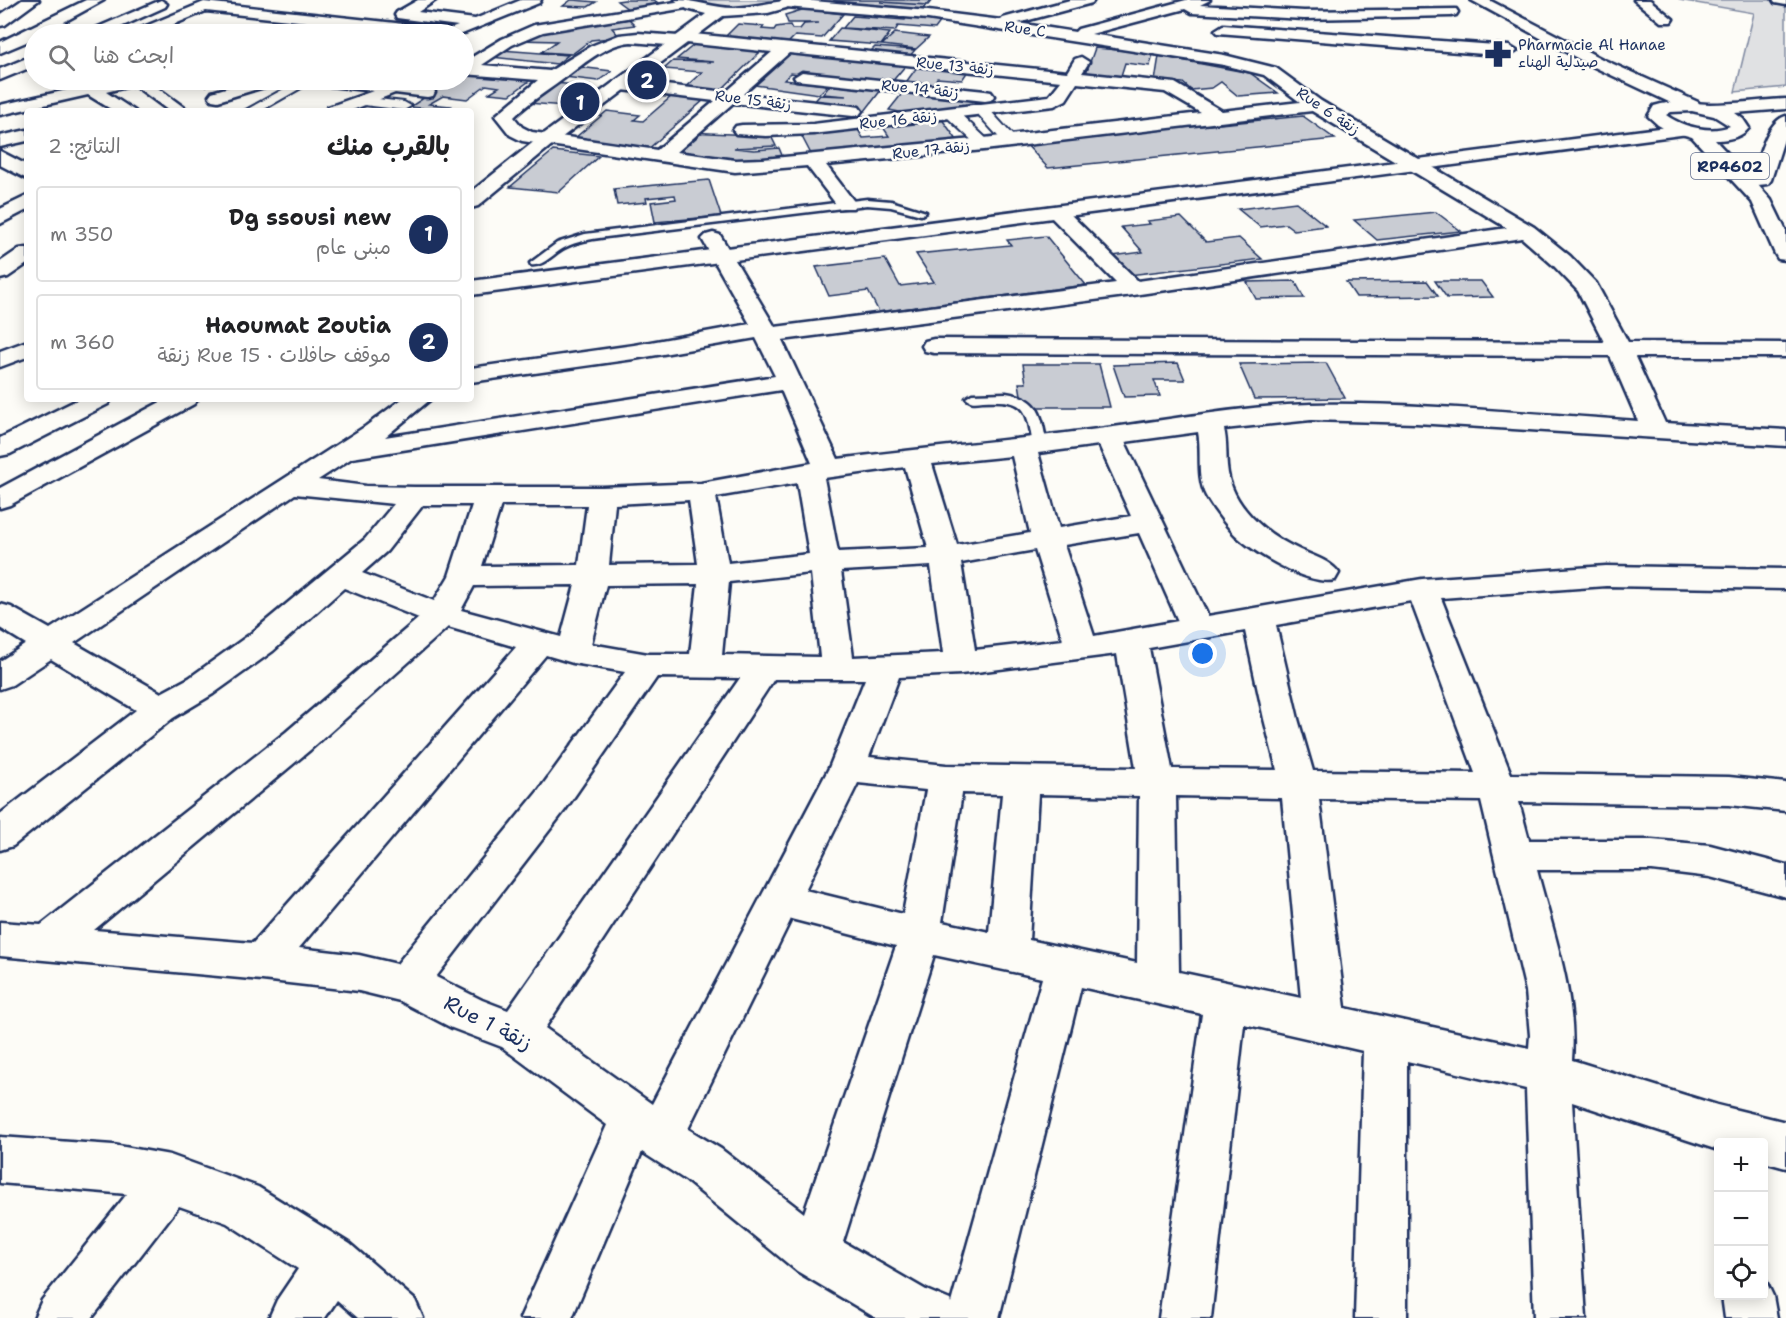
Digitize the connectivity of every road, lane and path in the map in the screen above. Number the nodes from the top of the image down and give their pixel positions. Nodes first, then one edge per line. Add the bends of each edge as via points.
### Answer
1 (32, 0) edge
2 (97, 0) edge
3 (168, 0) edge
4 (284, 0) edge
5 (429, 0) edge
6 (534, 0) edge
7 (1087, 0) edge
8 (1156, 0) edge
9 (1434, 0) edge
10 (1478, 0) edge
11 (1641, 0) edge
12 (1780, 0) edge
13 (941, 1) edge
14 (1786, 1) edge
15 (685, 2) edge
16 (789, 2) edge
17 (1190, 5) edge
18 (379, 9) dead end
19 (250, 11) junction
20 (720, 11) junction
21 (928, 15) junction
22 (350, 16) junction
23 (956, 19) junction
24 (1666, 19) dead end
25 (23, 21) dead end
26 (168, 22) junction
27 (214, 22) dead end
28 (52, 23) joint
29 (475, 23) joint
30 (57, 24) edge
31 (116, 24) edge
32 (163, 24) edge
33 (186, 24) edge
34 (395, 24) edge
35 (994, 24) junction
36 (2, 28) edge
37 (1223, 30) junction
38 (1480, 32) dead end
39 (1071, 35) junction
40 (24, 36) edge
41 (474, 37) edge
42 (24, 38) edge
43 (1095, 38) junction
44 (1330, 38) junction
45 (682, 40) junction
46 (507, 42) junction
47 (1392, 42) junction
48 (1245, 44) dead end
49 (0, 48) edge
50 (785, 49) junction
51 (1337, 53) dead end
52 (1399, 59) dead end
53 (919, 62) junction
54 (474, 63) edge
55 (24, 64) edge
56 (1604, 66) junction
57 (1262, 68) joint
58 (474, 70) edge
59 (0, 75) edge
60 (555, 77) junction
61 (802, 77) dead end
62 (1072, 78) junction
63 (622, 85) junction
64 (900, 87) junction
65 (91, 90) joint
66 (150, 90) edge
67 (242, 90) edge
68 (290, 90) edge
69 (389, 90) edge
70 (430, 90) edge
71 (218, 96) dead end
72 (727, 97) junction
73 (361, 100) junction
74 (1046, 101) junction
75 (1786, 104) edge
76 (1315, 105) junction
77 (24, 108) edge
78 (26, 108) edge
79 (119, 108) edge
80 (176, 108) edge
81 (256, 108) edge
82 (341, 108) edge
83 (396, 108) edge
84 (402, 108) edge
85 (1700, 108) junction
86 (0, 110) edge
87 (982, 110) junction
88 (1786, 112) edge
89 (1658, 113) junction
90 (951, 114) junction
91 (1219, 116) junction
92 (878, 118) junction
93 (1786, 121) edge
94 (1734, 127) junction
95 (742, 130) dead end
96 (1690, 131) junction
97 (24, 137) edge
98 (547, 140) junction
99 (1010, 141) junction
100 (984, 144) junction
101 (1, 155) edge
102 (24, 155) edge
103 (661, 156) junction
104 (1403, 159) junction
105 (813, 161) junction
106 (24, 171) edge
107 (480, 188) edge
108 (1761, 190) junction
109 (24, 204) edge
110 (846, 204) junction
111 (1056, 211) junction
112 (921, 212) junction
113 (0, 218) edge
114 (1527, 231) junction
115 (717, 247) junction
116 (1786, 254) edge
117 (24, 256) edge
118 (535, 262) junction
119 (474, 271) edge
120 (0, 272) edge
121 (0, 282) edge
122 (24, 282) edge
123 (474, 288) edge
124 (1133, 288) junction
125 (765, 332) junction
126 (934, 346) dead end
127 (1618, 348) junction
128 (24, 349) edge
129 (0, 350) edge
130 (24, 350) edge
131 (1786, 350) edge
132 (0, 360) edge
133 (474, 375) edge
134 (790, 381) junction
135 (972, 398) dead end
136 (93, 402) edge
137 (179, 402) edge
138 (414, 402) edge
139 (1209, 423) junction
140 (1655, 430) junction
141 (1109, 437) junction
142 (1786, 438) edge
143 (1032, 446) junction
144 (0, 448) edge
145 (345, 451) junction
146 (916, 457) junction
147 (818, 470) junction
148 (290, 485) junction
149 (702, 491) junction
150 (415, 496) junction
151 (489, 496) junction
152 (602, 496) junction
153 (0, 499) edge
154 (1149, 522) junction
155 (1047, 540) junction
156 (945, 556) junction
157 (825, 562) junction
158 (1324, 573) dead end
159 (714, 574) junction
160 (341, 576) junction
161 (464, 576) junction
162 (593, 576) junction
163 (1786, 579) edge
164 (1422, 589) junction
165 (0, 614) edge
166 (442, 615) junction
167 (1259, 619) junction
168 (1198, 629) junction
169 (1131, 640) junction
170 (50, 645) junction
171 (556, 647) junction
172 (1082, 649) junction
173 (961, 663) junction
174 (648, 665) junction
175 (705, 665) junction
176 (766, 666) junction
177 (886, 668) junction
178 (838, 669) junction
179 (0, 677) edge
180 (161, 709) junction
181 (847, 768) junction
182 (1021, 778) junction
183 (946, 779) junction
184 (1157, 784) junction
185 (1299, 784) junction
186 (1496, 789) junction
187 (1786, 796) edge
188 (0, 835) edge
189 (1513, 855) junction
190 (1786, 881) edge
191 (781, 900) junction
192 (920, 935) junction
193 (0, 939) edge
194 (49, 943) junction
195 (1008, 953) junction
196 (262, 962) junction
197 (1066, 965) junction
198 (406, 984) junction
199 (1158, 986) junction
200 (1225, 1002) junction
201 (1325, 1024) junction
202 (517, 1033) junction
203 (1385, 1035) junction
204 (1548, 1073) junction
205 (646, 1128) junction
206 (1718, 1135) edge
207 (1786, 1145) edge
208 (0, 1160) edge
209 (170, 1179) junction
210 (815, 1253) junction
211 (332, 1262) junction
212 (1748, 1300) edge
213 (60, 1318) edge
214 (294, 1318) edge
215 (397, 1318) edge
216 (546, 1318) edge
217 (932, 1318) edge
218 (973, 1318) edge
219 (1185, 1318) edge
220 (1381, 1318) edge
221 (1560, 1318) edge
222 (1750, 1318) edge

1 - 36 street
2 - 28 street
3 - 31 street
4 - 19 street
5 - 29 street via 402,15
6 - 29 street
7 - 35 street
8 - 17 street
9 - 17 street via 1456,16 1304,15
10 - 56 street, RP4602
11 - 24 street
12 - 14 street
13 - 21 street
15 - 20 street, Rue C
15 - 46 street via 552,25
16 - 20 street, Rue C via 764,9
16 - 21 street, Rue C
17 - 37 street
17 - 39 street
18 - 22 street
19 - 22 street via 329,20
19 - 26 street via 204,6
19 - 27 street
20 - 45 street
21 - 23 street, Rue C
22 - 34 street
23 - 35 street, Rue C
23 - 53 street
25 - 36 street
26 - 32 street
26 - 33 street
28 - 30 street
35 - 39 street, Rue C
36 - 40 street
37 - 44 street
37 - 48 street
38 - 47 street via 1509,51
39 - 43 street, Rue C
41 - 46 street
42 - 49 street
43 - 57 street, Rue C
43 - 62 street
44 - 47 street
44 - 51 street
45 - 50 street, Rue 13 زنقة
45 - 60 street, Rue 13 زنقة via 633,38 612,42
45 - 63 street
46 - 54 street
47 - 52 street
50 - 53 street, Rue 13 زنقة
50 - 72 street
53 - 62 street, Rue 13 زنقة
53 - 64 street
55 - 59 street
56 - 85 street, RP4602
56 - 89 street, RP4602
57 - 76 street, Rue 6 زنقة via 1278,75
58 - 60 street
60 - 98 street, Rue 17 زنقة via 504,116 516,131
61 - 64 street, Rue 14 زنقة
62 - 74 street via 1058,98
62 - 91 street, Rue 13 زنقة via 1169,87
63 - 72 street, Rue 15 زنقة
63 - 98 street
64 - 74 street, Rue 14 زنقة
64 - 92 street
65 - 78 street
65 - 79 street
66 - 80 street
67 - 71 street
68 - 81 street
69 - 73 street
70 - 84 street
72 - 92 street, Rue 15 زنقة
72 - 103 street
73 - 82 street
73 - 83 street
74 - 87 street, Rue 16 زنقة
75 - 85 street
76 - 91 street, Rue 17 زنقة
76 - 104 street, Rue 6 زنقة
77 - 86 street
85 - 89 street, RP4602
85 - 94 street, RP4602
87 - 90 street, Rue 16 زنقة
87 - 99 street
88 - 94 street
89 - 96 street, RP4602 via 1670,126
89 - 104 street
90 - 92 street, Rue 16 زنقة
90 - 100 street
91 - 99 street, Rue 17 زنقة
92 - 95 street, Rue 16 زنقة via 804,130
93 - 108 street via 1775,136
94 - 96 street, RP4602
94 - 108 street, RP4602
96 - 104 street
96 - 108 street, RP4602
97 - 101 street
98 - 103 street, Rue 17 زنقة
98 - 107 street
99 - 100 street, Rue 17 زنقة
100 - 105 street, Rue 17 زنقة
101 - 102 street
101 - 106 street
103 - 105 street, Rue 17 زنقة via 735,166
104 - 111 street
104 - 112 street
104 - 114 street, Rue 6 زنقة
105 - 110 street
108 - 116 street, RP4602
109 - 113 street
110 - 112 lane via 882,202
110 - 118 lane via 582,237 557,245
111 - 115 street
111 - 124 street
112 - 115 street
114 - 124 street
114 - 127 street, Rue 6 زنقة via 1588,288
115 - 118 street
115 - 123 street
115 - 125 street
117 - 120 street
118 - 119 street
121 - 122 street
124 - 125 street
125 - 133 street
125 - 134 street
126 - 127 street
127 - 131 street
127 - 140 street, Rue 6 زنقة
128 - 129 street
130 - 132 street
134 - 145 street
134 - 147 street
135 - 143 lane via 1008,397 1026,403 1033,412
136 - 144 street
137 - 153 street
138 - 145 street
139 - 140 street via 1311,412
139 - 141 street
139 - 158 street via 1219,494 1249,532
140 - 142 street
141 - 143 street
141 - 154 street
143 - 146 street
143 - 155 street
145 - 148 street
146 - 147 street
146 - 156 street
147 - 149 street
147 - 157 street
148 - 150 street
148 - 170 street
149 - 152 street
149 - 159 street
150 - 151 street
150 - 160 street via 376,545
151 - 152 street
151 - 161 street
152 - 162 street
154 - 155 street
154 - 168 street
155 - 156 street
155 - 172 street
156 - 157 street
156 - 173 street
157 - 159 street
157 - 178 street
159 - 162 street
159 - 175 street
160 - 166 street
160 - 180 street via 261,644
161 - 162 street
161 - 166 street
162 - 171 street
163 - 164 street via 1606,576
164 - 167 street
164 - 186 street
165 - 170 street
166 - 171 street
166 - 194 street via 298,741
167 - 168 street
167 - 185 street
168 - 169 street
169 - 172 street
169 - 184 street
170 - 179 street
170 - 180 street
171 - 174 street
171 - 196 street
172 - 173 street
173 - 177 street
174 - 175 street
174 - 198 street via 552,800
175 - 176 street
176 - 178 street
176 - 202 street
177 - 178 street
177 - 181 street
180 - 188 street
181 - 183 street
181 - 191 street
182 - 183 street
182 - 184 street
182 - 195 street
183 - 192 street
184 - 185 street
184 - 199 street
185 - 186 street
185 - 201 street
186 - 187 street via 1729,791
186 - 189 street
189 - 190 street via 1652,855 1710,861
189 - 204 street via 1547,991 1552,1035
191 - 192 street
191 - 205 street
192 - 195 street
192 - 210 street
193 - 194 street, Rue 1 زنقة
194 - 196 street, Rue 1 زنقة
195 - 197 street
196 - 198 street, Rue 1 زنقة via 359,973
197 - 199 street
197 - 218 street
198 - 202 street, Rue 1 زنقة
199 - 200 street
200 - 201 street
200 - 219 street
201 - 203 street
202 - 205 street, Rue 1 زنقة
203 - 204 street
203 - 220 street
204 - 206 street
204 - 221 street
205 - 210 street, Rue 1 زنقة via 704,1165
205 - 216 street
206 - 207 street
208 - 209 street via 113,1168
209 - 211 street via 241,1204
209 - 213 street
210 - 217 street, Rue 1 زنقة via 914,1312
211 - 214 street
211 - 215 street
212 - 222 street

